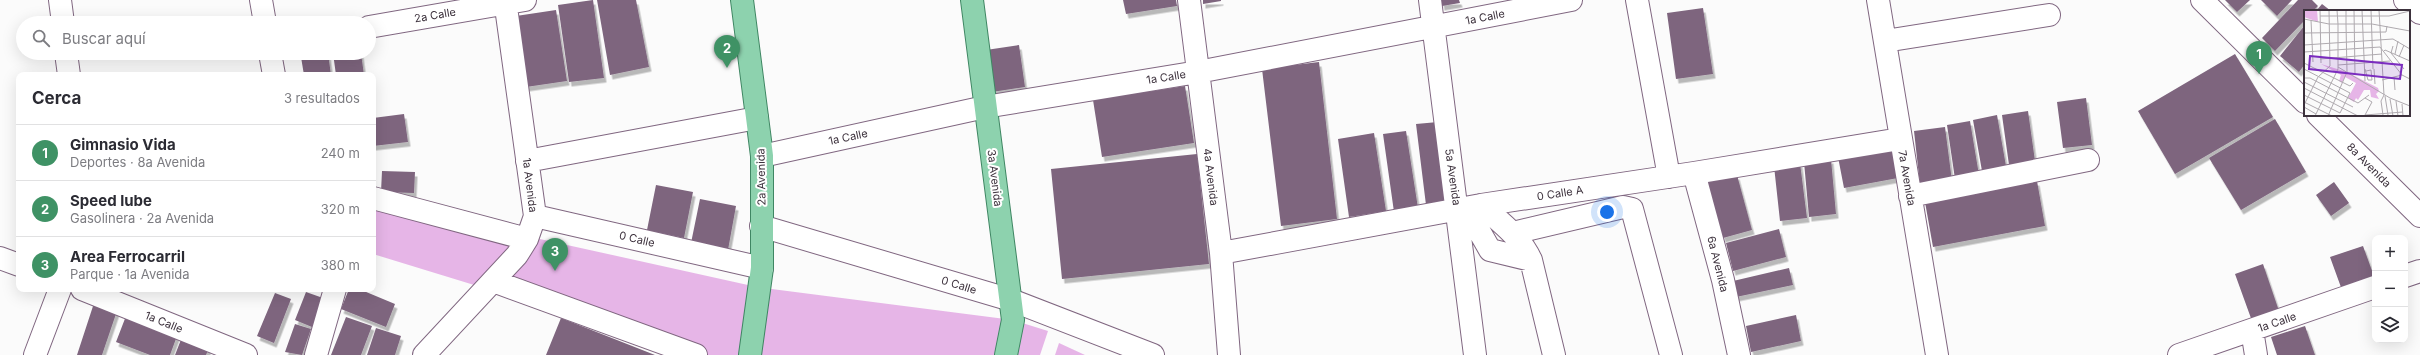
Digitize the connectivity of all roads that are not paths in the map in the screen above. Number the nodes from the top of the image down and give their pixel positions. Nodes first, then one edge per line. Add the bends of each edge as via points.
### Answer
1 (60, 0) edge
2 (261, 0) edge
3 (742, 0) edge
4 (972, 0) edge
5 (1189, 0) edge
6 (1430, 0) edge
7 (1571, 0) edge
8 (1637, 0) edge
9 (1878, 0) edge
10 (2202, 0) edge
11 (2405, 0) edge
12 (512, 1) edge
13 (2420, 13) edge
14 (2048, 15) dead end
15 (62, 16) edge
16 (264, 16) edge
17 (376, 26) edge
18 (1433, 26) junction
19 (1884, 42) junction
20 (67, 60) edge
21 (271, 60) edge
22 (69, 72) edge
23 (273, 72) edge
24 (1198, 72) junction
25 (2304, 101) edge
26 (986, 107) junction
27 (2319, 116) edge
28 (757, 118) junction
29 (1900, 139) junction
30 (762, 156) junction
31 (2088, 160) dead end
32 (527, 161) junction
33 (1694, 174) junction
34 (1669, 177) junction
35 (1910, 196) junction
36 (376, 199) edge
37 (1468, 207) junction
38 (535, 216) junction
39 (2420, 216) edge
40 (761, 226) junction
41 (1513, 233) junction
42 (527, 239) junction
43 (1221, 253) junction
44 (0, 258) edge
45 (1531, 260) junction
46 (16, 264) edge
47 (762, 268) junction
48 (2420, 271) edge
49 (2408, 275) edge
50 (493, 281) junction
51 (2372, 288) edge
52 (59, 292) edge
53 (89, 292) edge
54 (334, 292) edge
55 (1011, 300) junction
56 (2252, 330) junction
57 (35, 355) edge
58 (246, 355) edge
59 (316, 355) edge
60 (424, 355) edge
61 (696, 355) edge
62 (750, 355) edge
63 (1006, 355) edge
64 (1153, 355) edge
65 (1229, 355) edge
66 (1475, 355) edge
67 (1554, 355) edge
68 (1670, 355) edge
69 (1739, 355) edge
70 (1937, 355) edge
71 (2178, 355) edge
72 (2256, 355) edge

1 - 15 street
2 - 16 street
3 - 28 main road, 2a Avenida
4 - 26 main road, 3a Avenida
5 - 24 street, 4a Avenida
6 - 18 street, 5a Avenida
7 - 18 street, 1a Calle
8 - 34 street
9 - 19 street, 7a Avenida
10 - 25 street
11 - 13 street
12 - 17 street, 2a Calle
12 - 32 street, 1a Avenida
14 - 19 street
18 - 24 street, 1a Calle
18 - 37 street, 5a Avenida
19 - 29 street, 7a Avenida
20 - 22 street
21 - 23 street
24 - 26 street, 1a Calle
24 - 43 street, 4a Avenida
26 - 30 street, 1a Calle
26 - 55 main road, 3a Avenida
27 - 39 street, 8a Avenida
28 - 30 main road, 2a Avenida
28 - 32 street
29 - 33 street, 0 Calle A
29 - 35 street, 7a Avenida
30 - 40 main road, 2a Avenida
31 - 35 street
32 - 38 street, 1a Avenida
33 - 34 street, 0 Calle A
33 - 69 street, 6a Avenida via 1723,280
34 - 37 street, 0 Calle A
35 - 70 street, 7a Avenida
36 - 42 street
37 - 41 street
37 - 43 street, 0 Calle A
37 - 45 street via 1490,250
37 - 66 street, 5a Avenida
38 - 42 street, 1a Avenida
38 - 47 street, 0 Calle
40 - 47 main road, 2a Avenida
40 - 55 street, 0 Calle
41 - 45 street via 1524,245
41 - 68 street via 1624,207 1632,208
42 - 50 street, 1a Avenida via 517,255
43 - 65 street, 4a Avenida
44 - 46 street
45 - 67 street
47 - 62 main road, 2a Avenida
48 - 49 street
50 - 60 street, 1a Avenida
50 - 61 street
51 - 56 street, 1a Calle
52 - 57 street
53 - 58 street, 1a Calle
54 - 59 street
55 - 63 main road, 3a Avenida via 1013,320
55 - 64 street, 0 Calle
56 - 71 street, 1a Calle
56 - 72 street

